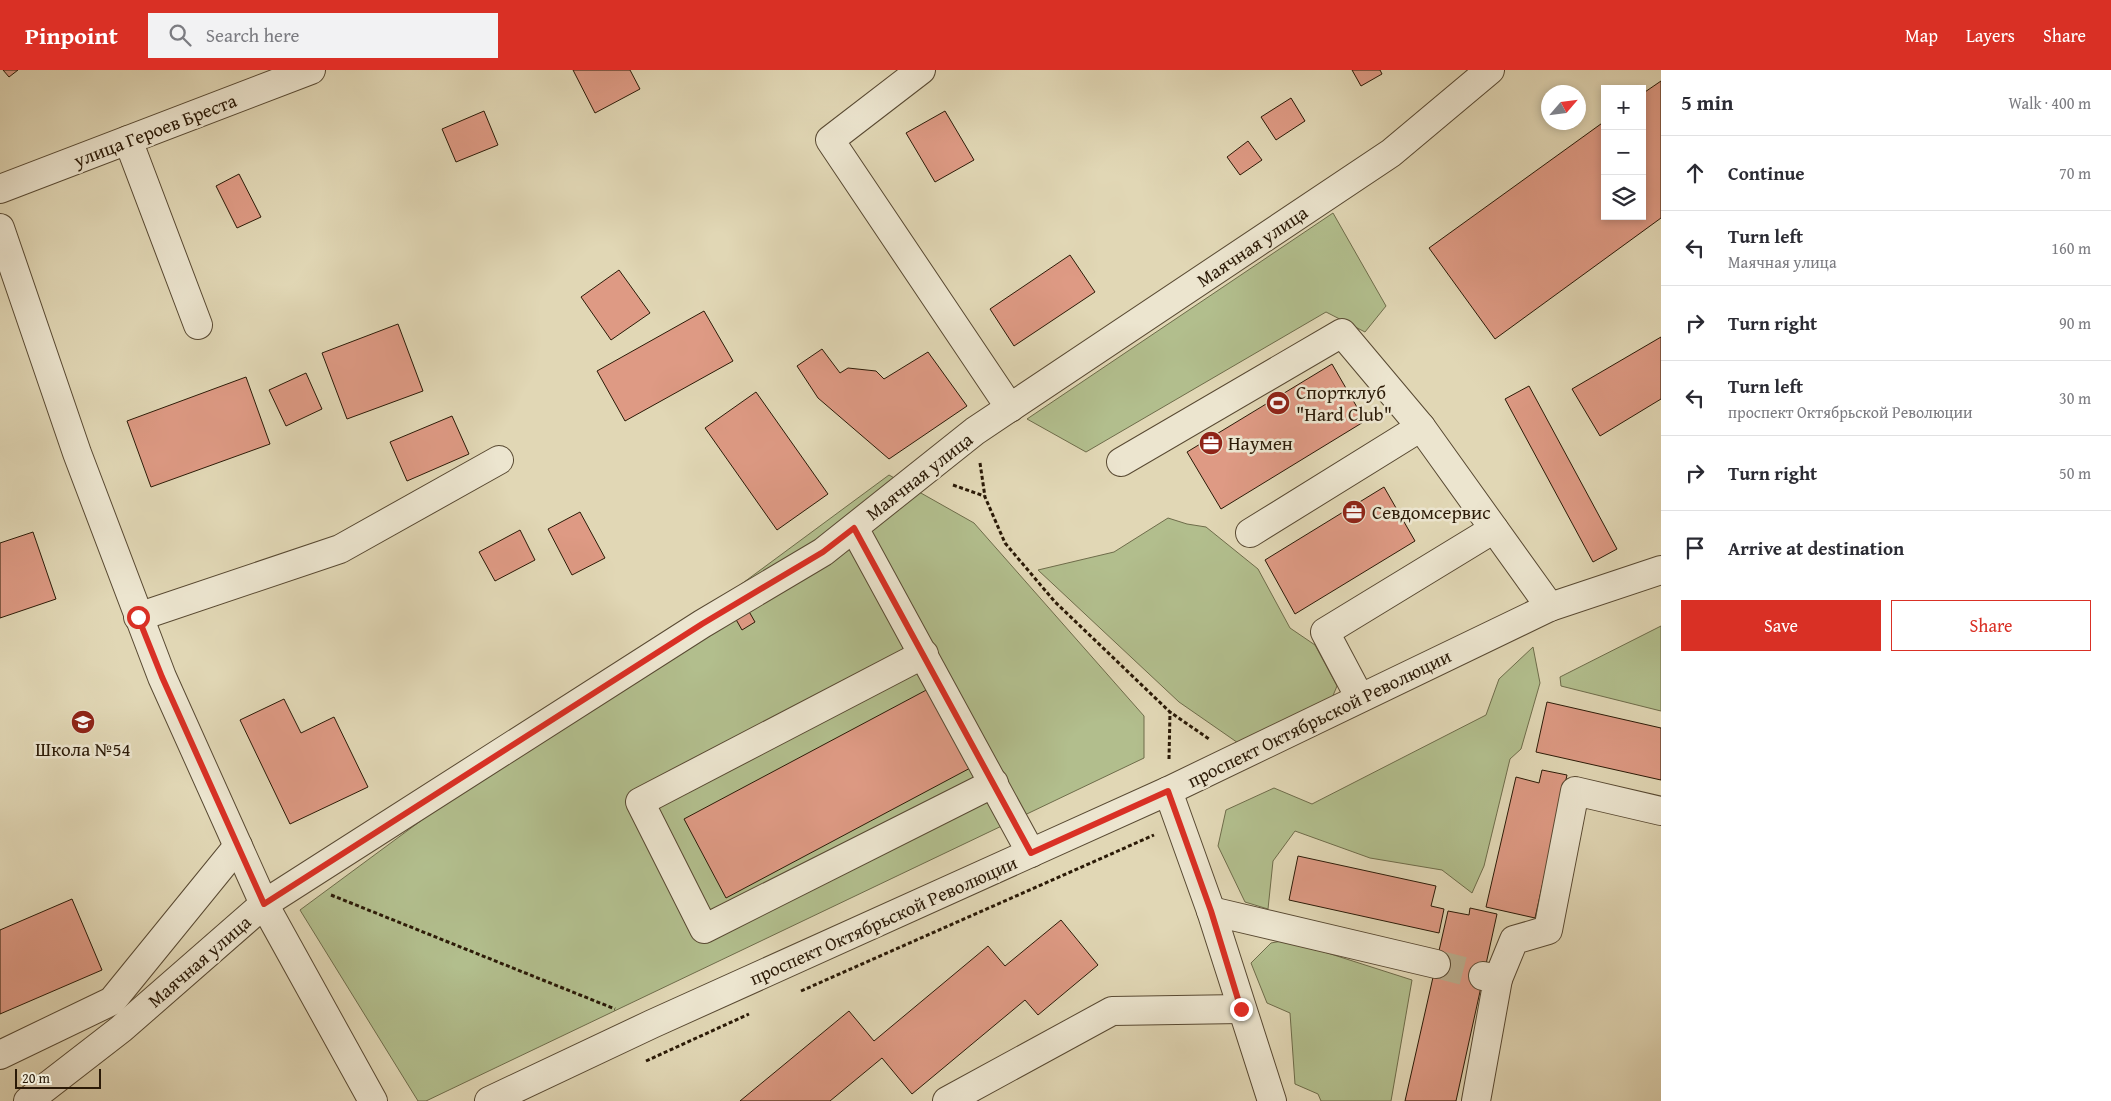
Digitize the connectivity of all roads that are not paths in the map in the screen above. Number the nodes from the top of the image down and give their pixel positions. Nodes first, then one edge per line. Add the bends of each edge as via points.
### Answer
1 (311, 70) edge
2 (921, 70) edge
3 (1490, 70) edge
4 (128, 140) junction
5 (0, 189) edge
6 (0, 228) edge
7 (198, 325) dead end
8 (1010, 408) junction
9 (1421, 427) junction
10 (500, 460) dead end
11 (1121, 462) dead end
12 (854, 528) junction
13 (1494, 529) junction
14 (1250, 533) dead end
15 (1661, 570) edge
16 (1550, 607) junction
17 (138, 617) junction
18 (924, 654) junction
19 (1360, 698) junction
20 (994, 783) junction
21 (1168, 791) junction
22 (1661, 811) edge
23 (238, 846) junction
24 (1031, 853) junction
25 (264, 904) junction
26 (1211, 911) junction
27 (1436, 964) tunnel mouth
28 (1241, 1009) junction
29 (0, 1055) edge
30 (28, 1101) edge
31 (373, 1101) edge
32 (489, 1101) edge
33 (947, 1101) edge
34 (1272, 1101) edge
35 (1476, 1101) edge

1 - 4 street, улица Героев Бреста
2 - 8 street via 830,140
3 - 8 street, Маячная улица via 1391,153
4 - 5 street, улица Героев Бреста
4 - 7 street
6 - 17 street via 76,452
8 - 12 street, Маячная улица via 975,431
9 - 11 street via 1342,333
9 - 13 street
9 - 14 street
10 - 17 street via 340,549
12 - 18 street
12 - 25 street, Маячная улица via 823,552 702,624
13 - 16 street
13 - 19 street via 1325,632
15 - 16 street, проспект Октябрьской Революции
16 - 19 street, проспект Октябрьской Революции
17 - 23 street
18 - 20 street
18 - 20 street via 640,802 704,929
19 - 21 street, проспект Октябрьской Революции
20 - 24 street
21 - 24 street, проспект Октябрьской Революции
21 - 26 street
22 - 35 street via 1575,791 1548,930 1514,940 1491,977
23 - 25 street
23 - 29 street via 112,1000
24 - 32 street, проспект Октябрьской Революции
25 - 30 street, Маячная улица via 121,1029
25 - 31 street
26 - 27 street
26 - 28 street
28 - 33 street via 1112,1011
28 - 34 street

